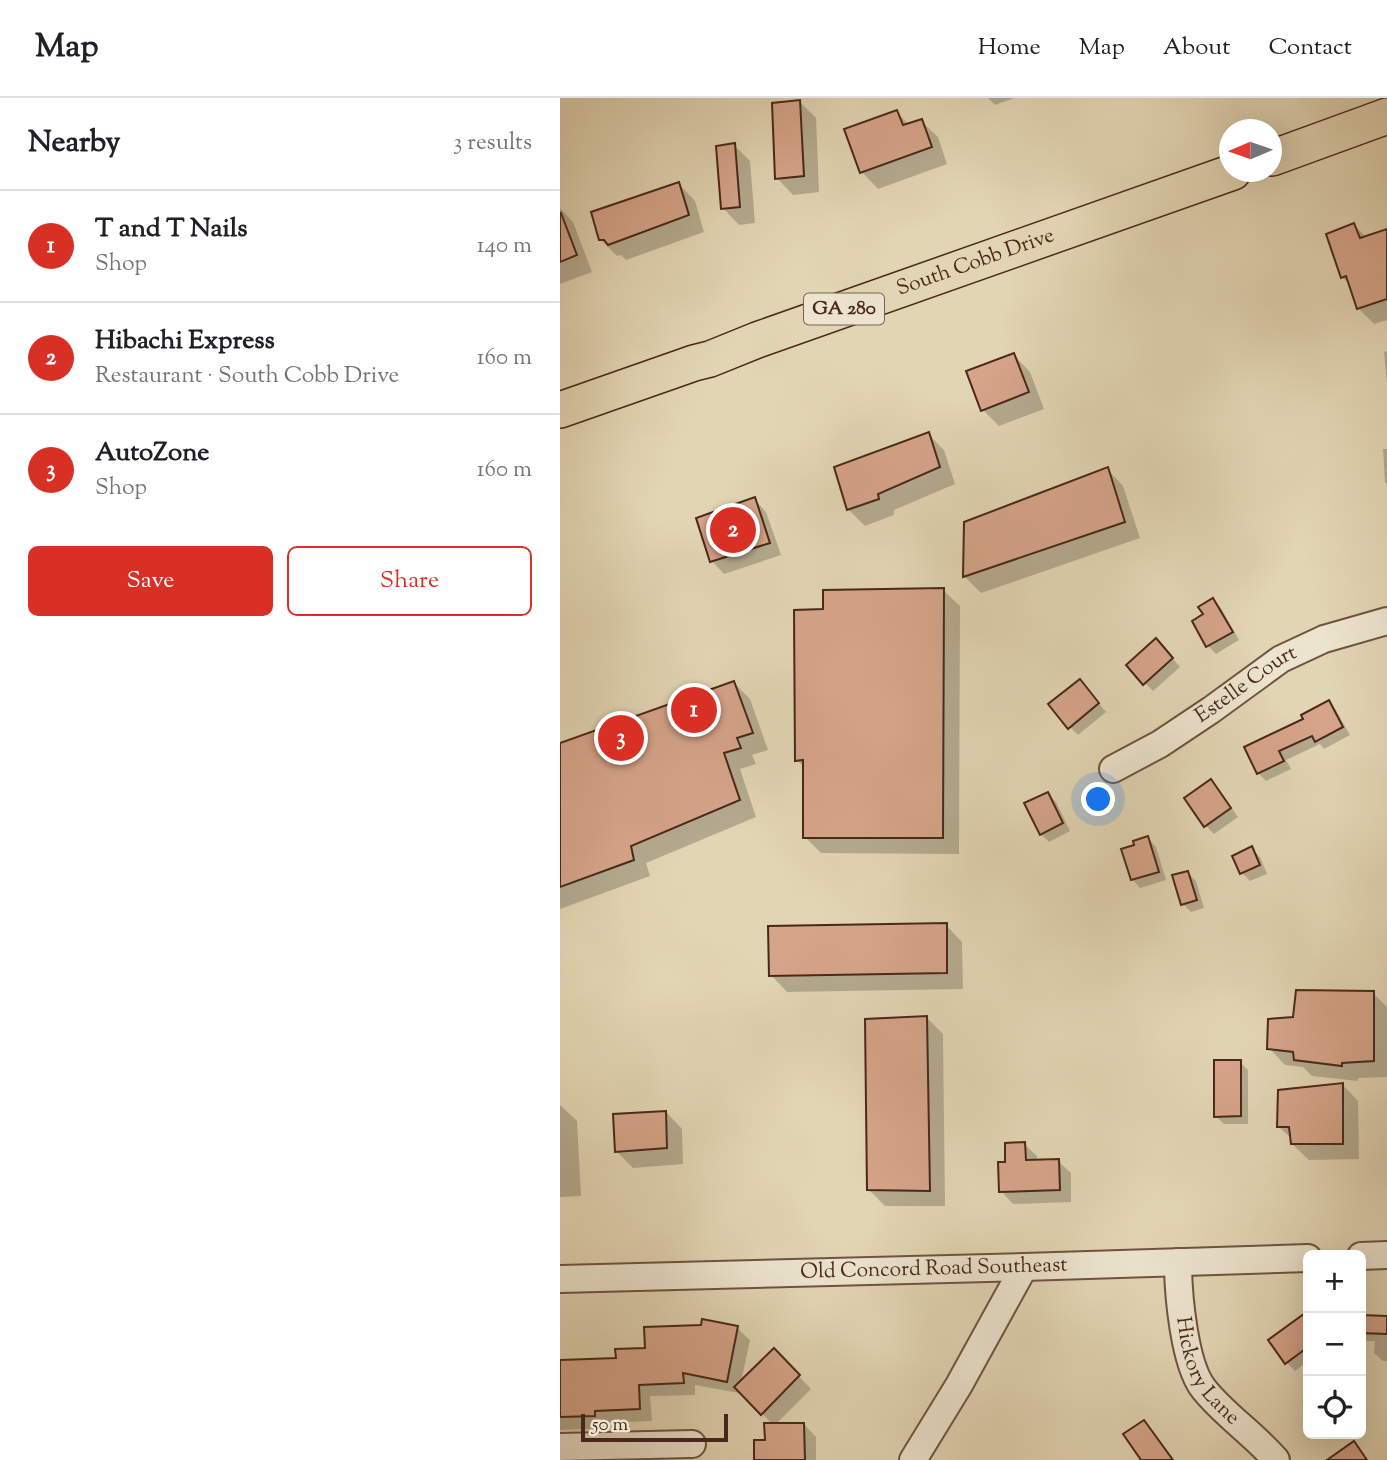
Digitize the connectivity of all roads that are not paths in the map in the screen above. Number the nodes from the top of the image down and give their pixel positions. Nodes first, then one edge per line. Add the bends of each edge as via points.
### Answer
1 (1387, 116) edge
2 (1282, 154) edge
3 (1219, 177) edge
4 (560, 410) edge
5 (1387, 621) edge
6 (1113, 769) dead end
7 (1387, 1255) edge
8 (1366, 1256) edge
9 (1303, 1258) edge
10 (1178, 1262) junction
11 (1024, 1267) junction
12 (560, 1279) edge
13 (692, 1444) dead end
14 (560, 1447) edge
15 (913, 1460) edge
16 (1276, 1460) edge

1 - 2 main road
3 - 4 main road, South Cobb Drive / GA 280
5 - 6 street, Estelle Court via 1324,639 1280,659 1160,744
7 - 8 street
9 - 10 street, Old Concord Road Southeast
10 - 11 street, Old Concord Road Southeast
10 - 16 street, Hickory Lane via 1186,1340 1201,1386
11 - 12 street, Old Concord Road Southeast
11 - 15 street
13 - 14 street

